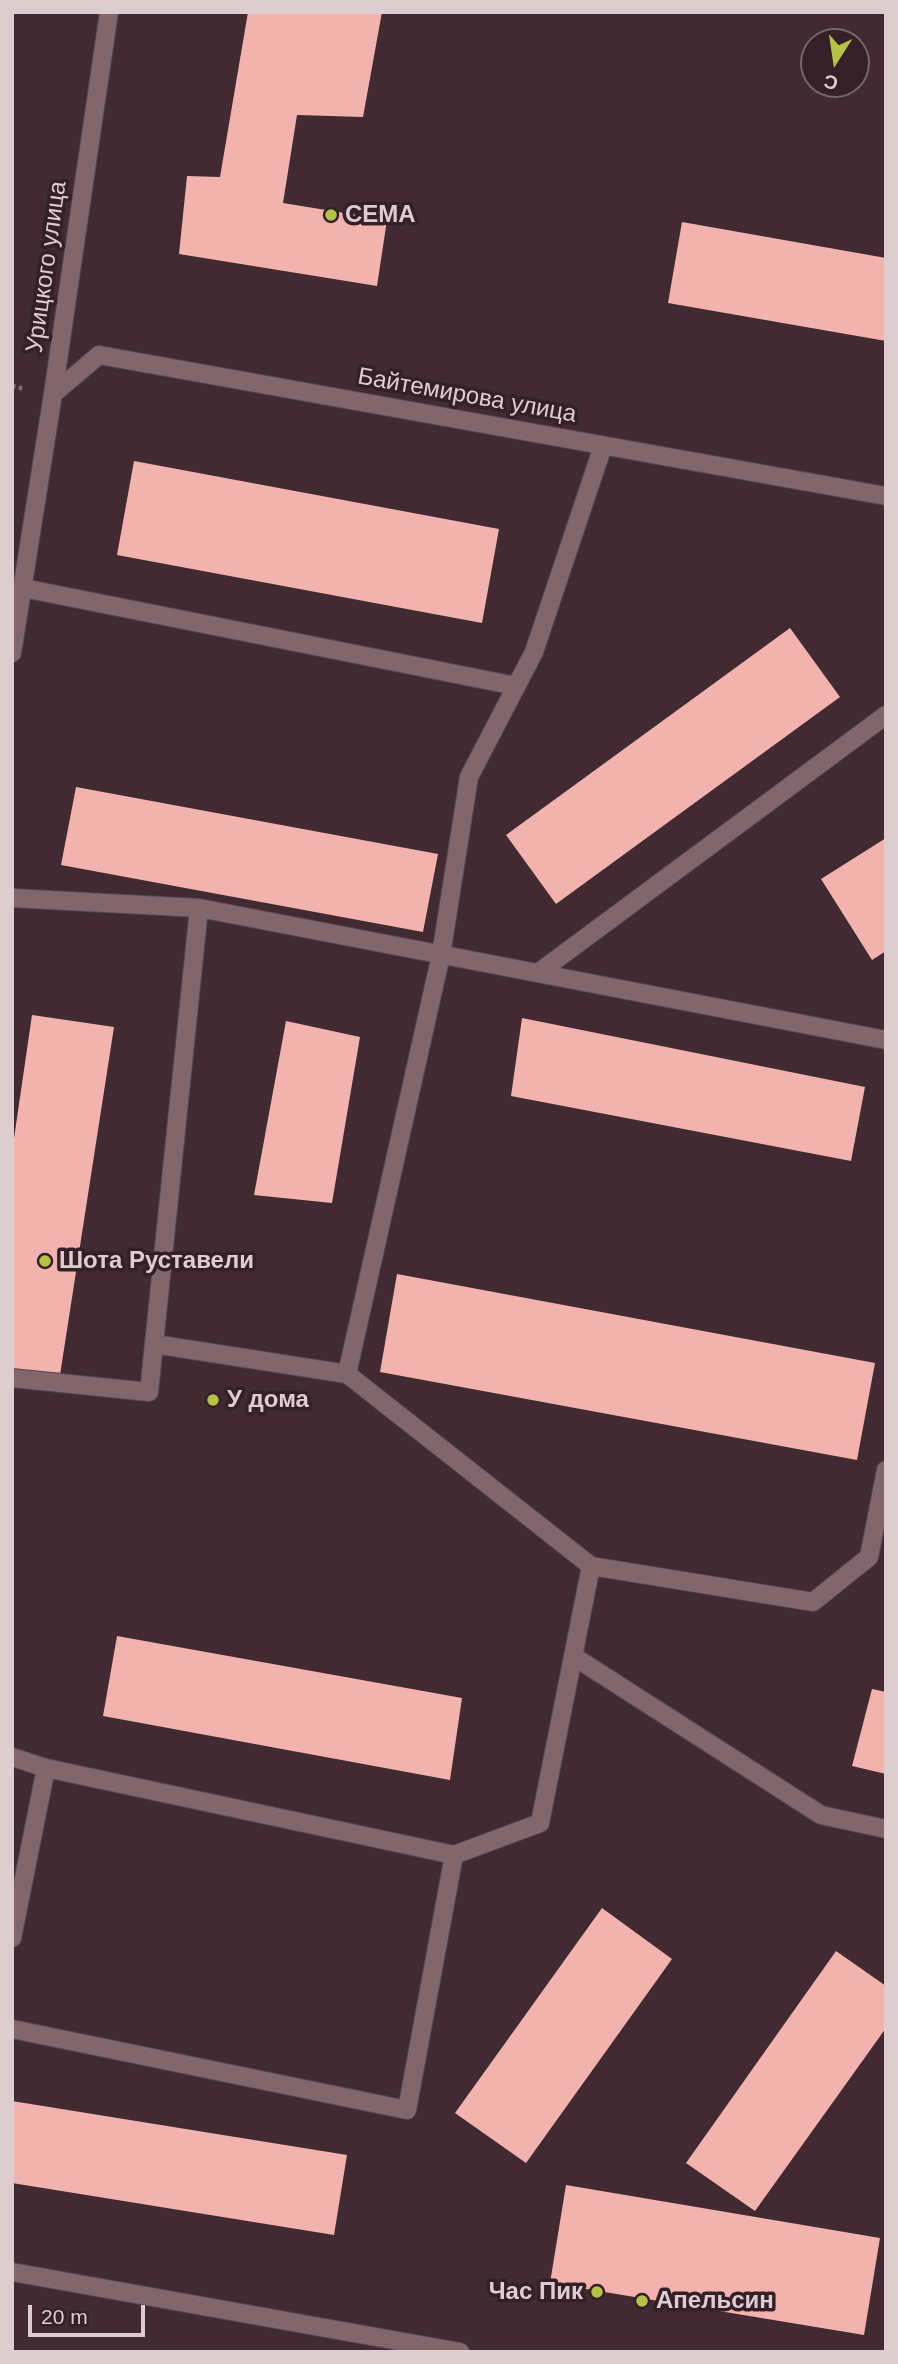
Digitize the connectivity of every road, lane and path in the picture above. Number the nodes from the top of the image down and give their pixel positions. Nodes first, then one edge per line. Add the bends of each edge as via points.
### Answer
1 (109, 12) edge
2 (53, 394) junction
3 (603, 446) junction
4 (886, 496) edge
5 (23, 587) junction
6 (12, 653) edge
7 (516, 686) junction
8 (886, 715) edge
9 (12, 898) edge
10 (199, 908) junction
11 (441, 955) junction
12 (538, 973) junction
13 (882, 1035) edge
14 (154, 1344) junction
15 (347, 1374) junction
16 (12, 1378) edge
17 (886, 1471) edge
18 (878, 1557) edge
19 (591, 1566) junction
20 (573, 1656) junction
21 (12, 1757) edge
22 (46, 1768) junction
23 (886, 1829) edge
24 (454, 1855) junction
25 (12, 1938) edge
26 (12, 2029) edge
27 (12, 2272) edge
28 (451, 2351) edge

1 - 2 street, Урицкого улица
2 - 3 street, Байтемирова улица via 99,355
2 - 5 street, Урицкого улица
3 - 4 street, Байтемирова улица
3 - 7 street via 534,652
5 - 6 street, Урицкого улица
5 - 7 street
7 - 11 street via 469,777
8 - 12 street
9 - 10 street
10 - 11 street
10 - 14 street
11 - 12 street
11 - 15 street
12 - 13 street
14 - 15 street
14 - 16 street via 149,1392
15 - 19 street
17 - 18 street
18 - 19 street via 813,1602
19 - 20 street
20 - 23 street via 821,1815
20 - 24 street via 540,1823
21 - 22 street
22 - 24 street
22 - 25 street
24 - 26 street via 407,2110
27 - 28 street

